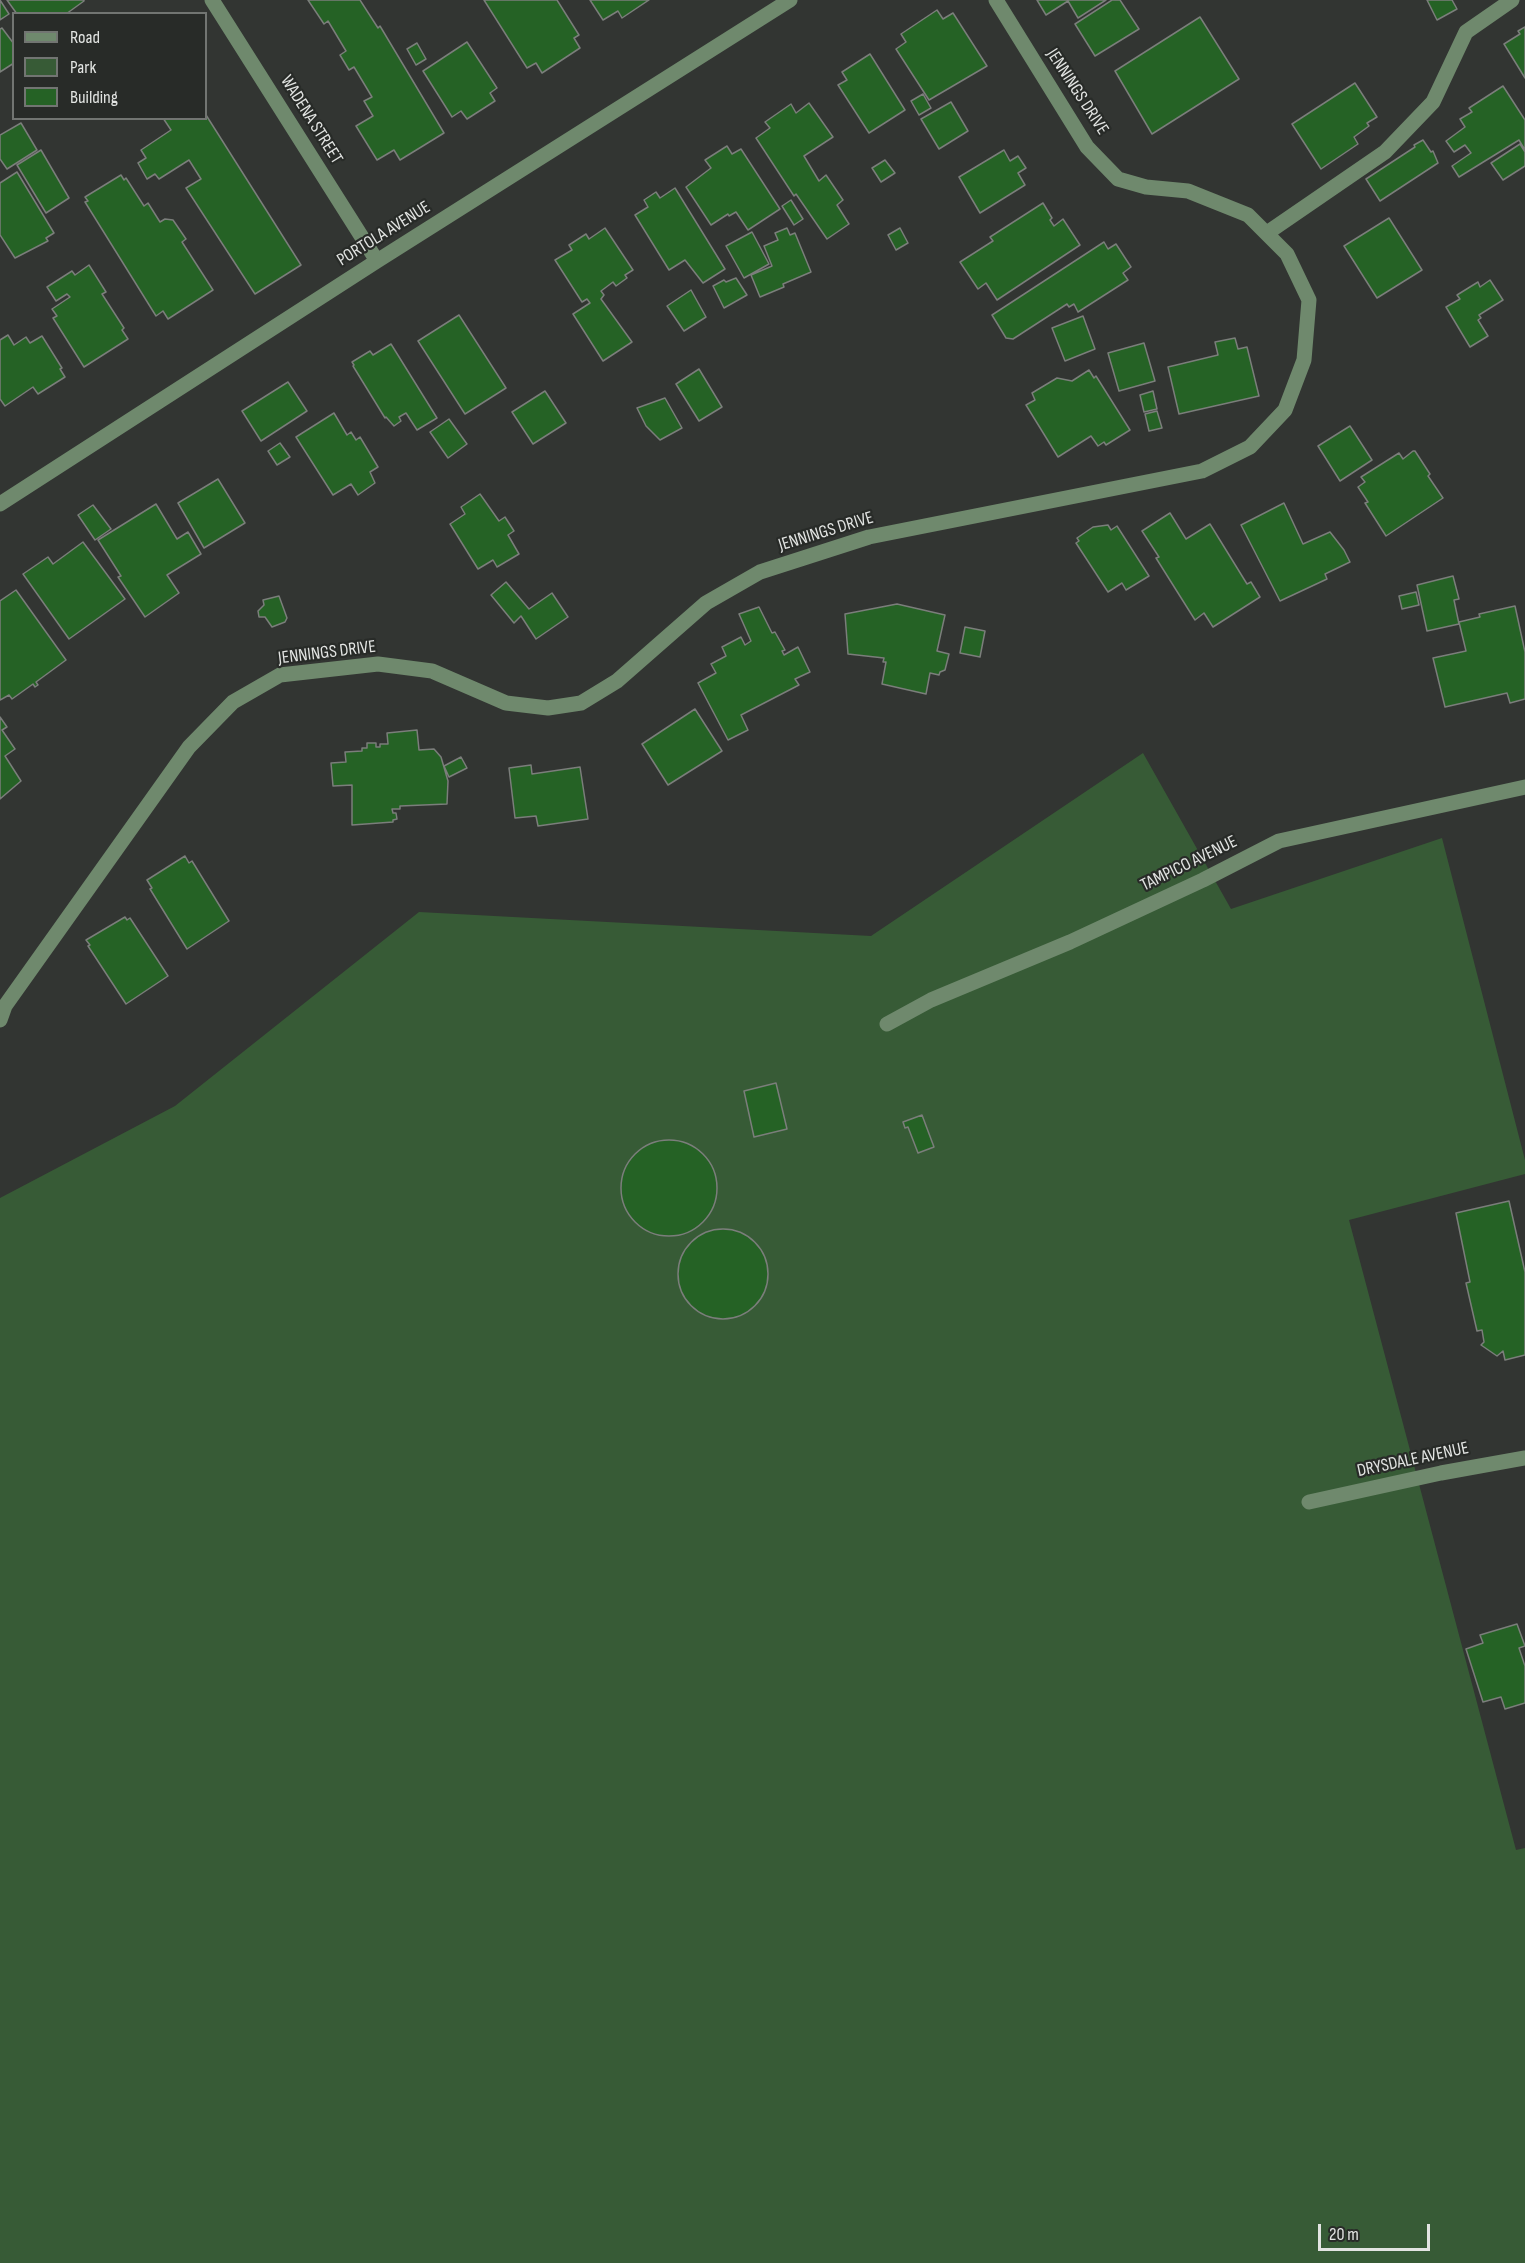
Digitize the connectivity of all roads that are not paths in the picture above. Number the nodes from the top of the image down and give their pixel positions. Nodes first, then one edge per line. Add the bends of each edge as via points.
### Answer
1 (212, 0) edge
2 (790, 0) edge
3 (996, 0) edge
4 (1512, 0) edge
5 (1267, 233) junction
6 (377, 261) junction
7 (0, 505) edge
8 (1525, 787) edge
9 (0, 1020) edge
10 (887, 1024) dead end
11 (1525, 1458) edge
12 (1309, 1502) dead end

1 - 6 street, WADENA STREET
2 - 6 street, PORTOLA AVENUE
3 - 5 street, JENNINGS DRIVE via 1087,147 1118,179 1146,187 1188,191 1248,215
4 - 5 street via 1466,32 1433,102 1385,152
5 - 9 street, JENNINGS DRIVE via 1287,254 1308,300 1305,360 1285,410 1250,447 1202,471 868,537 760,572 705,603 617,681 581,703 548,708 506,703 432,670 378,664 280,675 232,702 189,747 5,1006
6 - 7 street, PORTOLA AVENUE
8 - 10 street, TAMPICO AVENUE via 1279,841 1070,942 931,1000
11 - 12 street, DRYSDALE AVENUE

